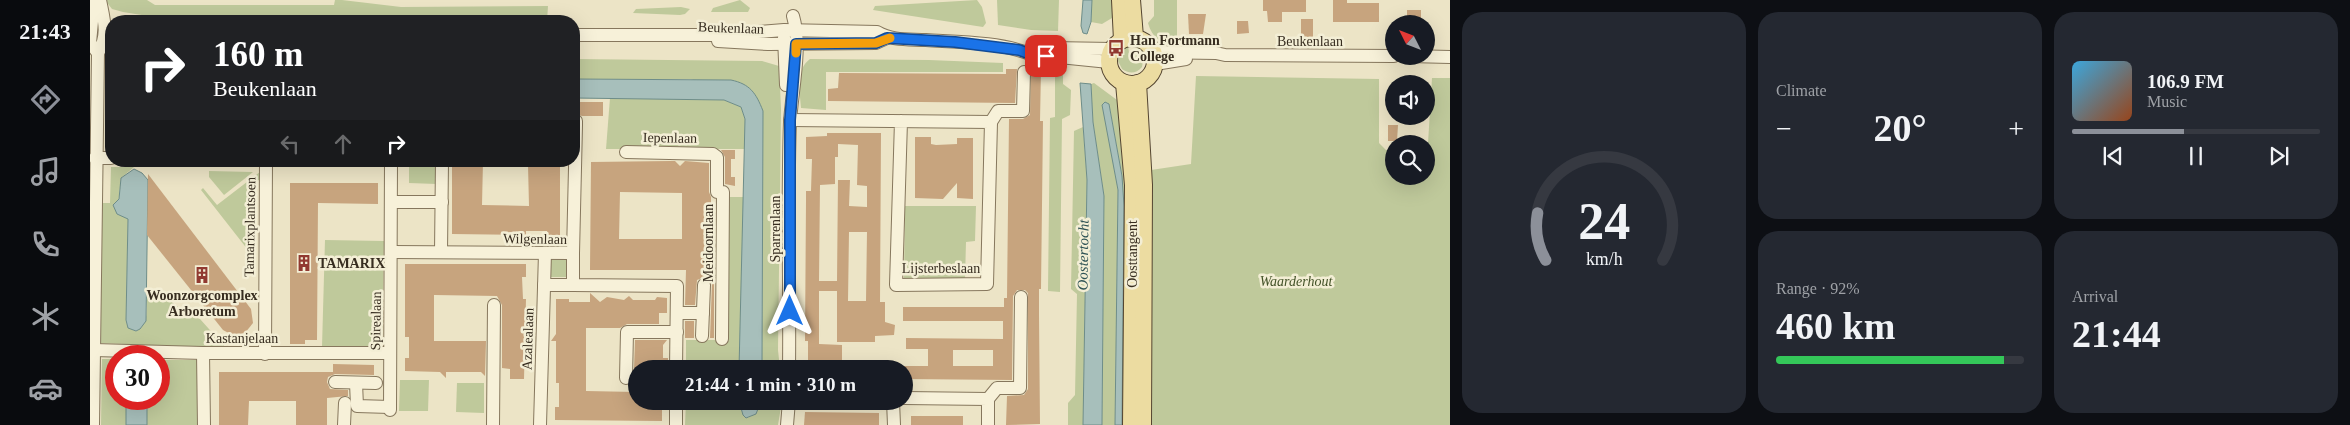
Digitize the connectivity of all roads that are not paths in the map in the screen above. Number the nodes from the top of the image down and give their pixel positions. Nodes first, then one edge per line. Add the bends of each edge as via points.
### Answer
1 (94, 0) edge
2 (100, 0) edge
3 (1120, 0) edge
4 (1132, 0) edge
5 (790, 16) dead end
6 (105, 23) edge
7 (790, 30) junction
8 (90, 34) edge
9 (580, 35) edge
10 (105, 36) edge
11 (105, 38) edge
12 (887, 38) junction
13 (90, 40) edge
14 (580, 41) edge
15 (105, 42) edge
16 (790, 44) junction
17 (1119, 47) junction
18 (98, 53) junction
19 (1385, 56) edge
20 (1435, 56) edge
21 (1450, 56) edge
22 (1154, 58) junction
23 (1024, 72) dead end
24 (1132, 83) junction
25 (790, 120) junction
26 (901, 121) junction
27 (991, 122) junction
28 (93, 130) edge
29 (626, 152) dead end
30 (713, 154) joint
31 (95, 158) junction
32 (105, 158) edge
33 (266, 167) edge
34 (391, 167) edge
35 (442, 167) edge
36 (574, 167) edge
37 (392, 202) junction
38 (442, 202) junction
39 (392, 252) junction
40 (441, 252) junction
41 (546, 253) junction
42 (573, 253) junction
43 (544, 285) junction
44 (573, 285) junction
45 (704, 285) dead end
46 (1021, 297) dead end
47 (494, 305) dead end
48 (677, 313) junction
49 (703, 313) junction
50 (676, 332) junction
51 (702, 336) dead end
52 (722, 339) dead end
53 (94, 350) junction
54 (203, 353) junction
55 (265, 354) junction
56 (390, 354) junction
57 (676, 360) edge
58 (789, 360) edge
59 (626, 378) dead end
60 (335, 382) dead end
61 (356, 383) junction
62 (376, 383) dead end
63 (913, 398) edge
64 (988, 399) junction
65 (344, 404) dead end
66 (676, 410) edge
67 (788, 410) edge
68 (894, 410) edge
69 (92, 419) edge
70 (204, 425) edge
71 (344, 425) edge
72 (493, 425) edge
73 (540, 425) edge
74 (676, 425) edge
75 (787, 425) edge
76 (894, 425) edge
77 (988, 425) edge
78 (1131, 425) edge
79 (1143, 425) edge

1 - 8 street
2 - 6 street
3 - 17 main road
4 - 17 main road
5 - 7 street
7 - 9 street, Beukenlaan via 720,35
7 - 12 street, Beukenlaan via 877,32
7 - 16 street, Sparrenlaan
8 - 10 street
8 - 13 street
11 - 13 street
12 - 16 street, Beukenlaan via 876,43
12 - 17 street, Beukenlaan via 1019,50 1031,47 1087,54
13 - 18 street
14 - 16 street, Beukenlaan
15 - 18 street
16 - 25 street, Sparrenlaan
17 - 22 main road via 1148,44
17 - 24 main road via 1114,75
18 - 28 street
19 - 22 street, Beukenlaan
20 - 21 street
22 - 24 main road via 1149,76
23 - 27 street via 1023,111 998,111
24 - 78 main road, Oosttangent
24 - 79 main road, Oosttangent via 1144,185
25 - 26 street
25 - 58 street, Sparrenlaan
26 - 27 street
26 - 27 street, Lijsterbeslaan via 896,285 987,284
28 - 31 street
29 - 30 street, Iepenlaan
30 - 52 street, Meidoornlaan via 717,158 718,192 723,192
31 - 32 street
31 - 53 street
33 - 55 street, Tamarixplantsoen
34 - 37 street, Spirealaan
35 - 38 street
36 - 42 street
37 - 38 street
37 - 39 street, Spirealaan
38 - 40 street
39 - 40 street, Wilgenlaan
39 - 56 street, Spirealaan
40 - 41 street, Wilgenlaan
41 - 42 street, Wilgenlaan
41 - 43 street, Azalealaan
42 - 44 street, Wilgenlaan
43 - 44 street
43 - 73 street, Azalealaan
44 - 48 street via 677,286
45 - 49 street
46 - 64 street via 1020,388 997,388
47 - 72 street
48 - 49 street
48 - 50 street
49 - 51 street
50 - 57 street
50 - 59 street via 626,332
53 - 54 street, Kastanjelaan
53 - 69 street
54 - 55 street, Kastanjelaan
54 - 70 street
55 - 56 street, Kastanjelaan
56 - 61 street, Spirealaan via 390,408 357,406
60 - 61 street
61 - 62 street
63 - 64 street
64 - 77 street
65 - 71 street
66 - 74 street
67 - 75 street
68 - 76 street

